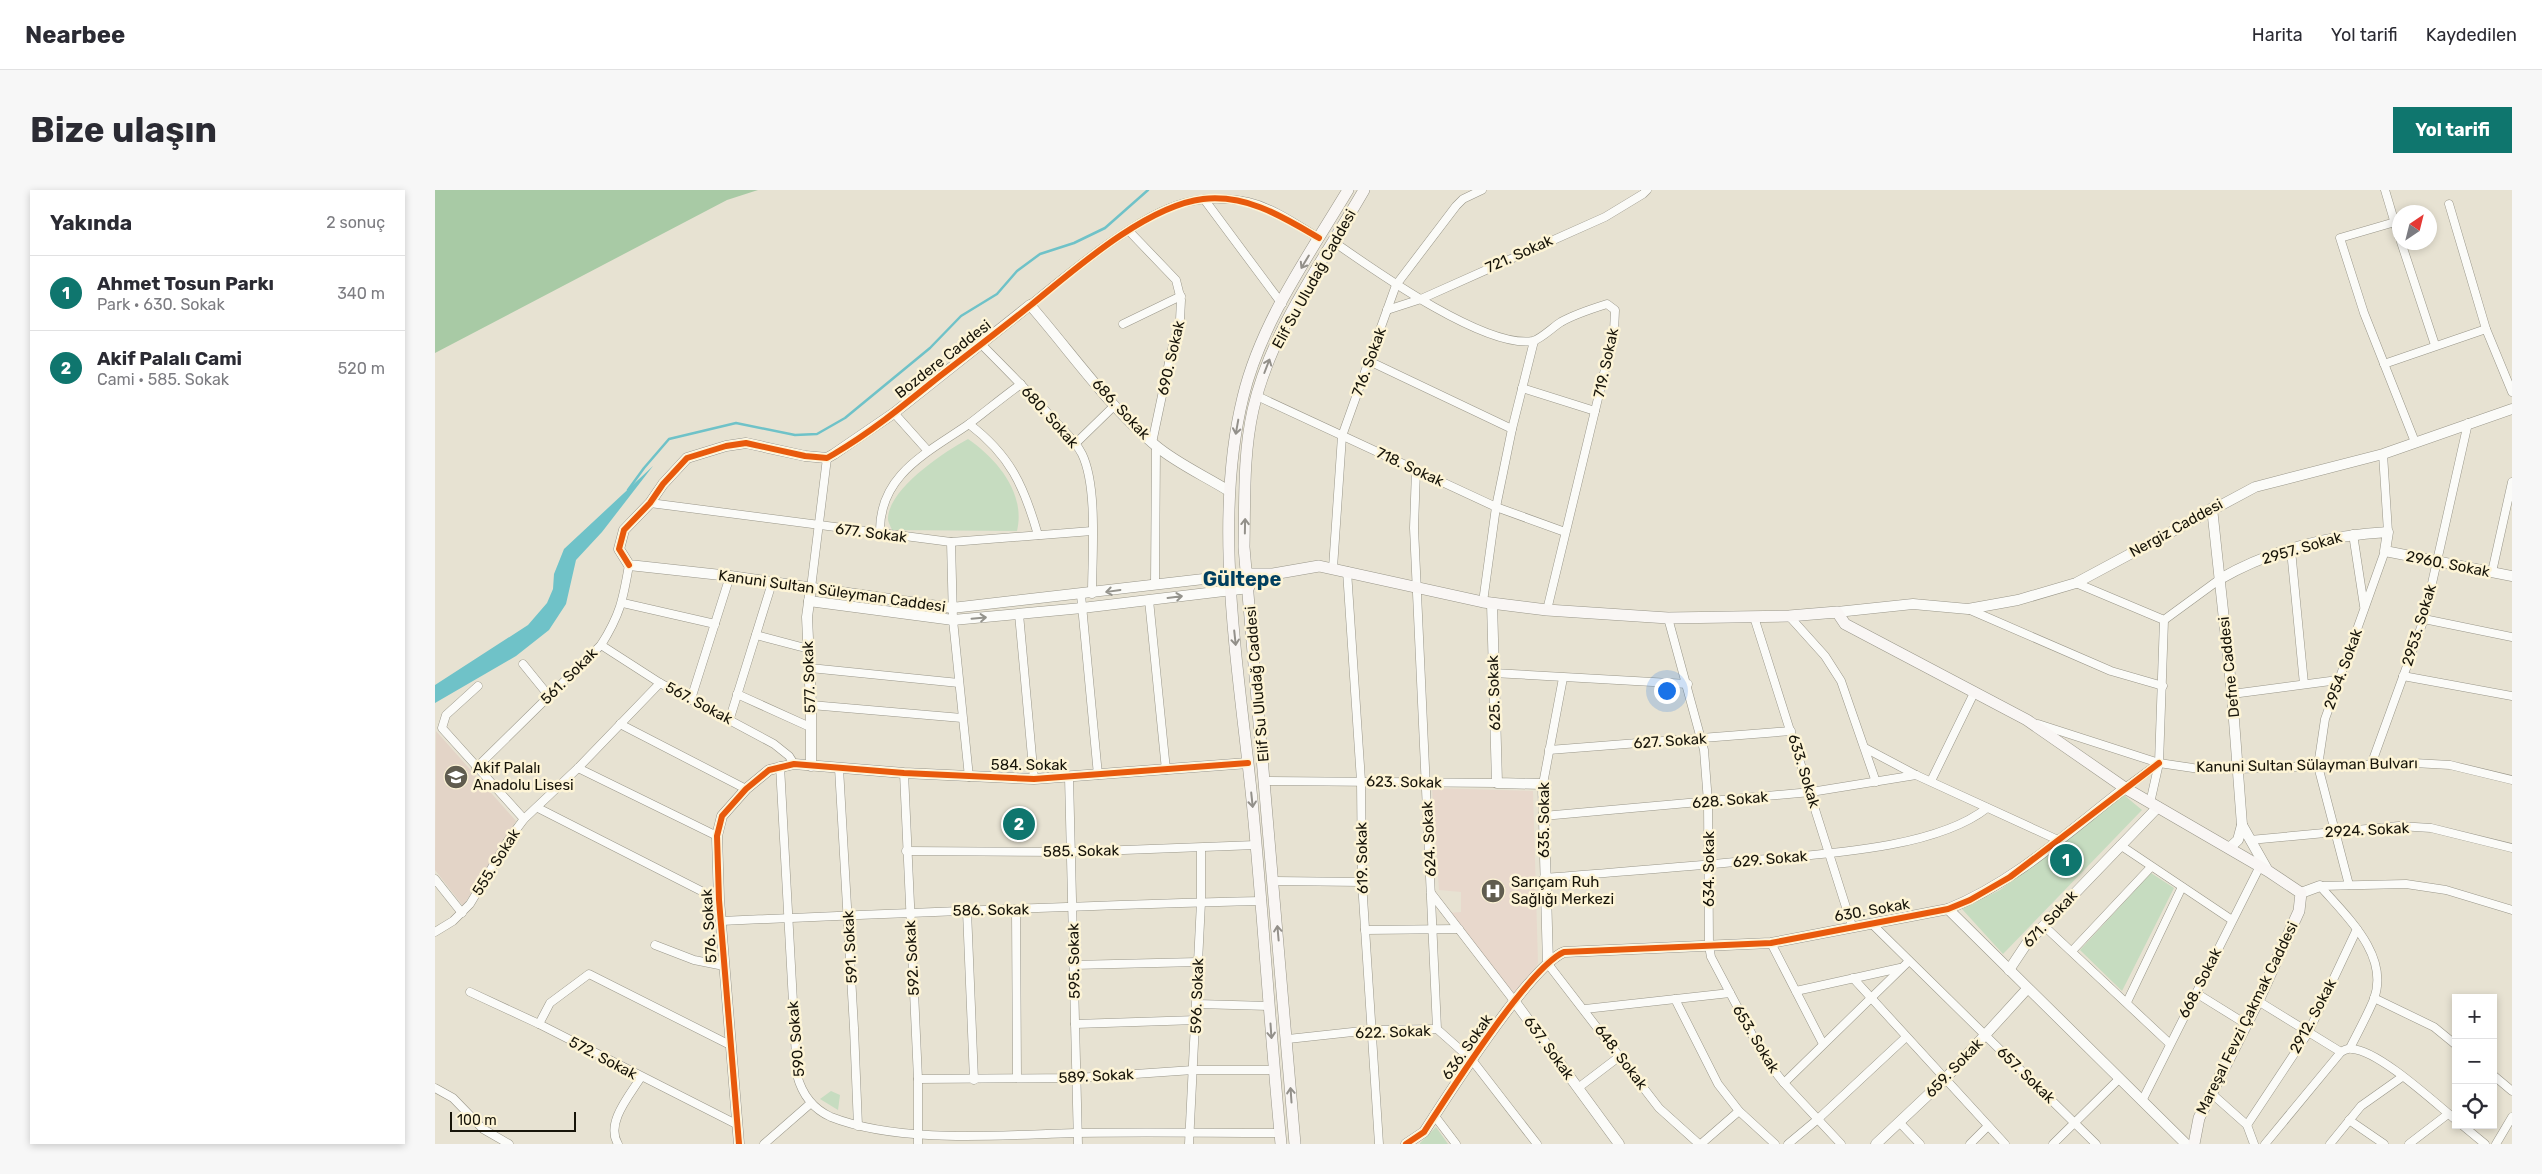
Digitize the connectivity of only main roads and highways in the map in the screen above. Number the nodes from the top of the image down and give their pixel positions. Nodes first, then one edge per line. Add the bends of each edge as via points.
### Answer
1 (1347, 190) edge
2 (1364, 190) edge
3 (1247, 574) junction
4 (1273, 574) junction
5 (1249, 588) junction
6 (2301, 892) joint
7 (1281, 1139) edge
8 (1295, 1144) edge
9 (2194, 1144) edge

1 -> 7 main road, Elif Su Uludağ Caddesi via 1260,349 1244,394 1229,491 1231,590 1262,901
3 -> 2 main road, Elif Su Uludağ Caddesi via 1244,547 1246,463 1257,396 1281,333
3 - 4 main road, Kanuni Sultan Süleyman Caddesi
3 - 5 main road, Elif Su Uludağ Caddesi
4 - 5 main road
4 - 6 main road, Kanuni Sultan Sülayman Bulvarı via 1311,567 1333,568 1487,603 1547,610 1668,618 1837,612 1845,624 2027,720 2125,788
8 -> 5 main road, Elif Su Uludağ Caddesi
6 - 9 main road, Mareşal Fevzi Çakmak Caddesi via 2299,911 2199,1118

